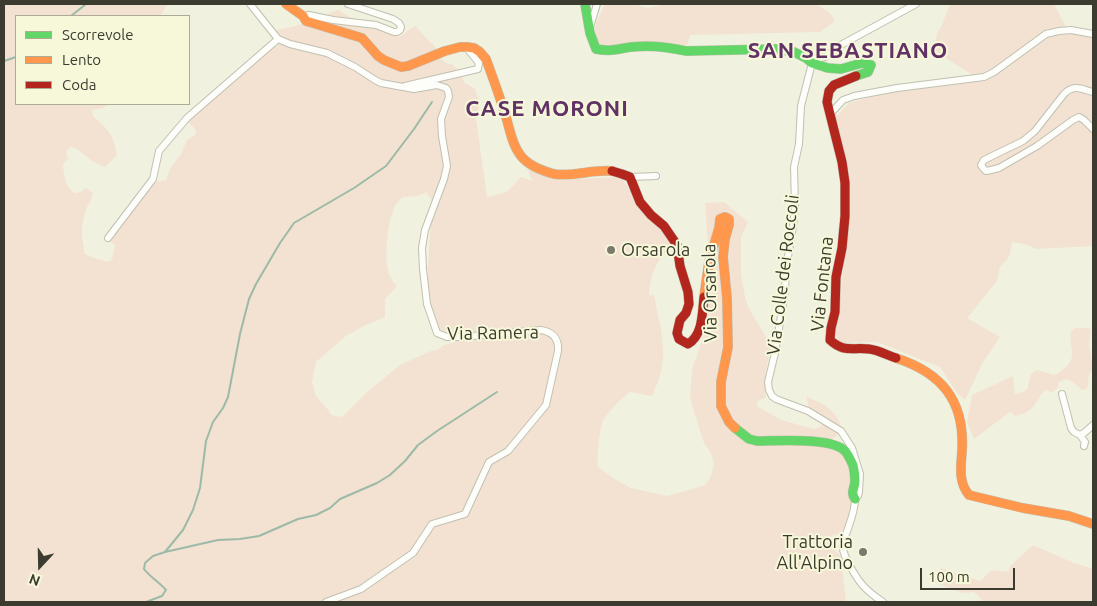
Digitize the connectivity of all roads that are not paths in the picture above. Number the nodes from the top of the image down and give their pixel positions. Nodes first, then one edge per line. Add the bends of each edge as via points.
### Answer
1 (250, 4) edge
2 (286, 4) edge
3 (348, 4) edge
4 (585, 4) edge
5 (597, 4) edge
6 (916, 4) edge
7 (303, 16) junction
8 (590, 26) junction
9 (1093, 34) edge
10 (278, 39) junction
11 (466, 47) junction
12 (812, 63) junction
13 (404, 87) junction
14 (1093, 92) edge
15 (830, 114) junction
16 (1093, 129) edge
17 (656, 176) dead end
18 (630, 177) junction
19 (108, 238) dead end
20 (1062, 394) dead end
21 (1093, 425) edge
22 (1080, 435) junction
23 (1084, 446) dead end
24 (855, 499) junction
25 (1093, 524) edge
26 (326, 602) edge
27 (883, 602) edge

1 - 10 street
2 - 7 street
3 - 7 street via 393,19 400,25 400,30 394,32 376,25
4 - 8 street
5 - 8 street
6 - 12 street via 839,46 826,57 815,58
7 - 11 street via 306,21 362,38 378,56 401,67 458,46
8 - 12 street via 596,49 607,52 633,47 686,51 778,49 794,52
9 - 15 street via 1070,30 1046,34 984,77 854,96 842,100
10 - 13 street via 327,53 381,83
10 - 19 street via 187,118 159,151 153,179
11 - 13 street via 480,63 478,69
11 - 18 street via 475,48 486,59 511,134 521,156 533,166 560,175 612,170
12 - 15 street, Via Fontana via 841,69 862,63 870,65 868,72 832,86 828,95
12 - 24 street, Via Colle dei Roccoli via 802,100 794,168 793,227 768,382 769,390 776,399 808,410 841,431 852,448 860,474 859,492
13 - 26 street, Via Ramera via 414,89 438,85 446,88 449,95 441,119 447,166 422,248 427,304 437,333 462,337 548,331 555,336 558,351 546,405 508,451 489,462 465,514 432,524 413,554 361,589
14 - 16 street via 1069,89 1035,131 1023,141 984,160 982,168 986,171 999,168 1079,117
15 - 25 street, Via Fontana via 845,183 842,248 830,340 842,349 870,349 911,363 931,374 945,388 960,426 961,471 963,486 969,495
17 - 18 street
18 - 24 street, Via Orsarola via 640,202 678,245 689,304 677,333 679,339 688,344 700,330 720,218 729,219 723,257 728,347 721,382 721,406 729,422 749,439 757,441 816,442 831,444 845,451 853,466 852,493
20 - 22 street via 1071,428
21 - 22 street
22 - 23 street
24 - 27 street, Via Colle dei Roccoli via 843,549 856,578

